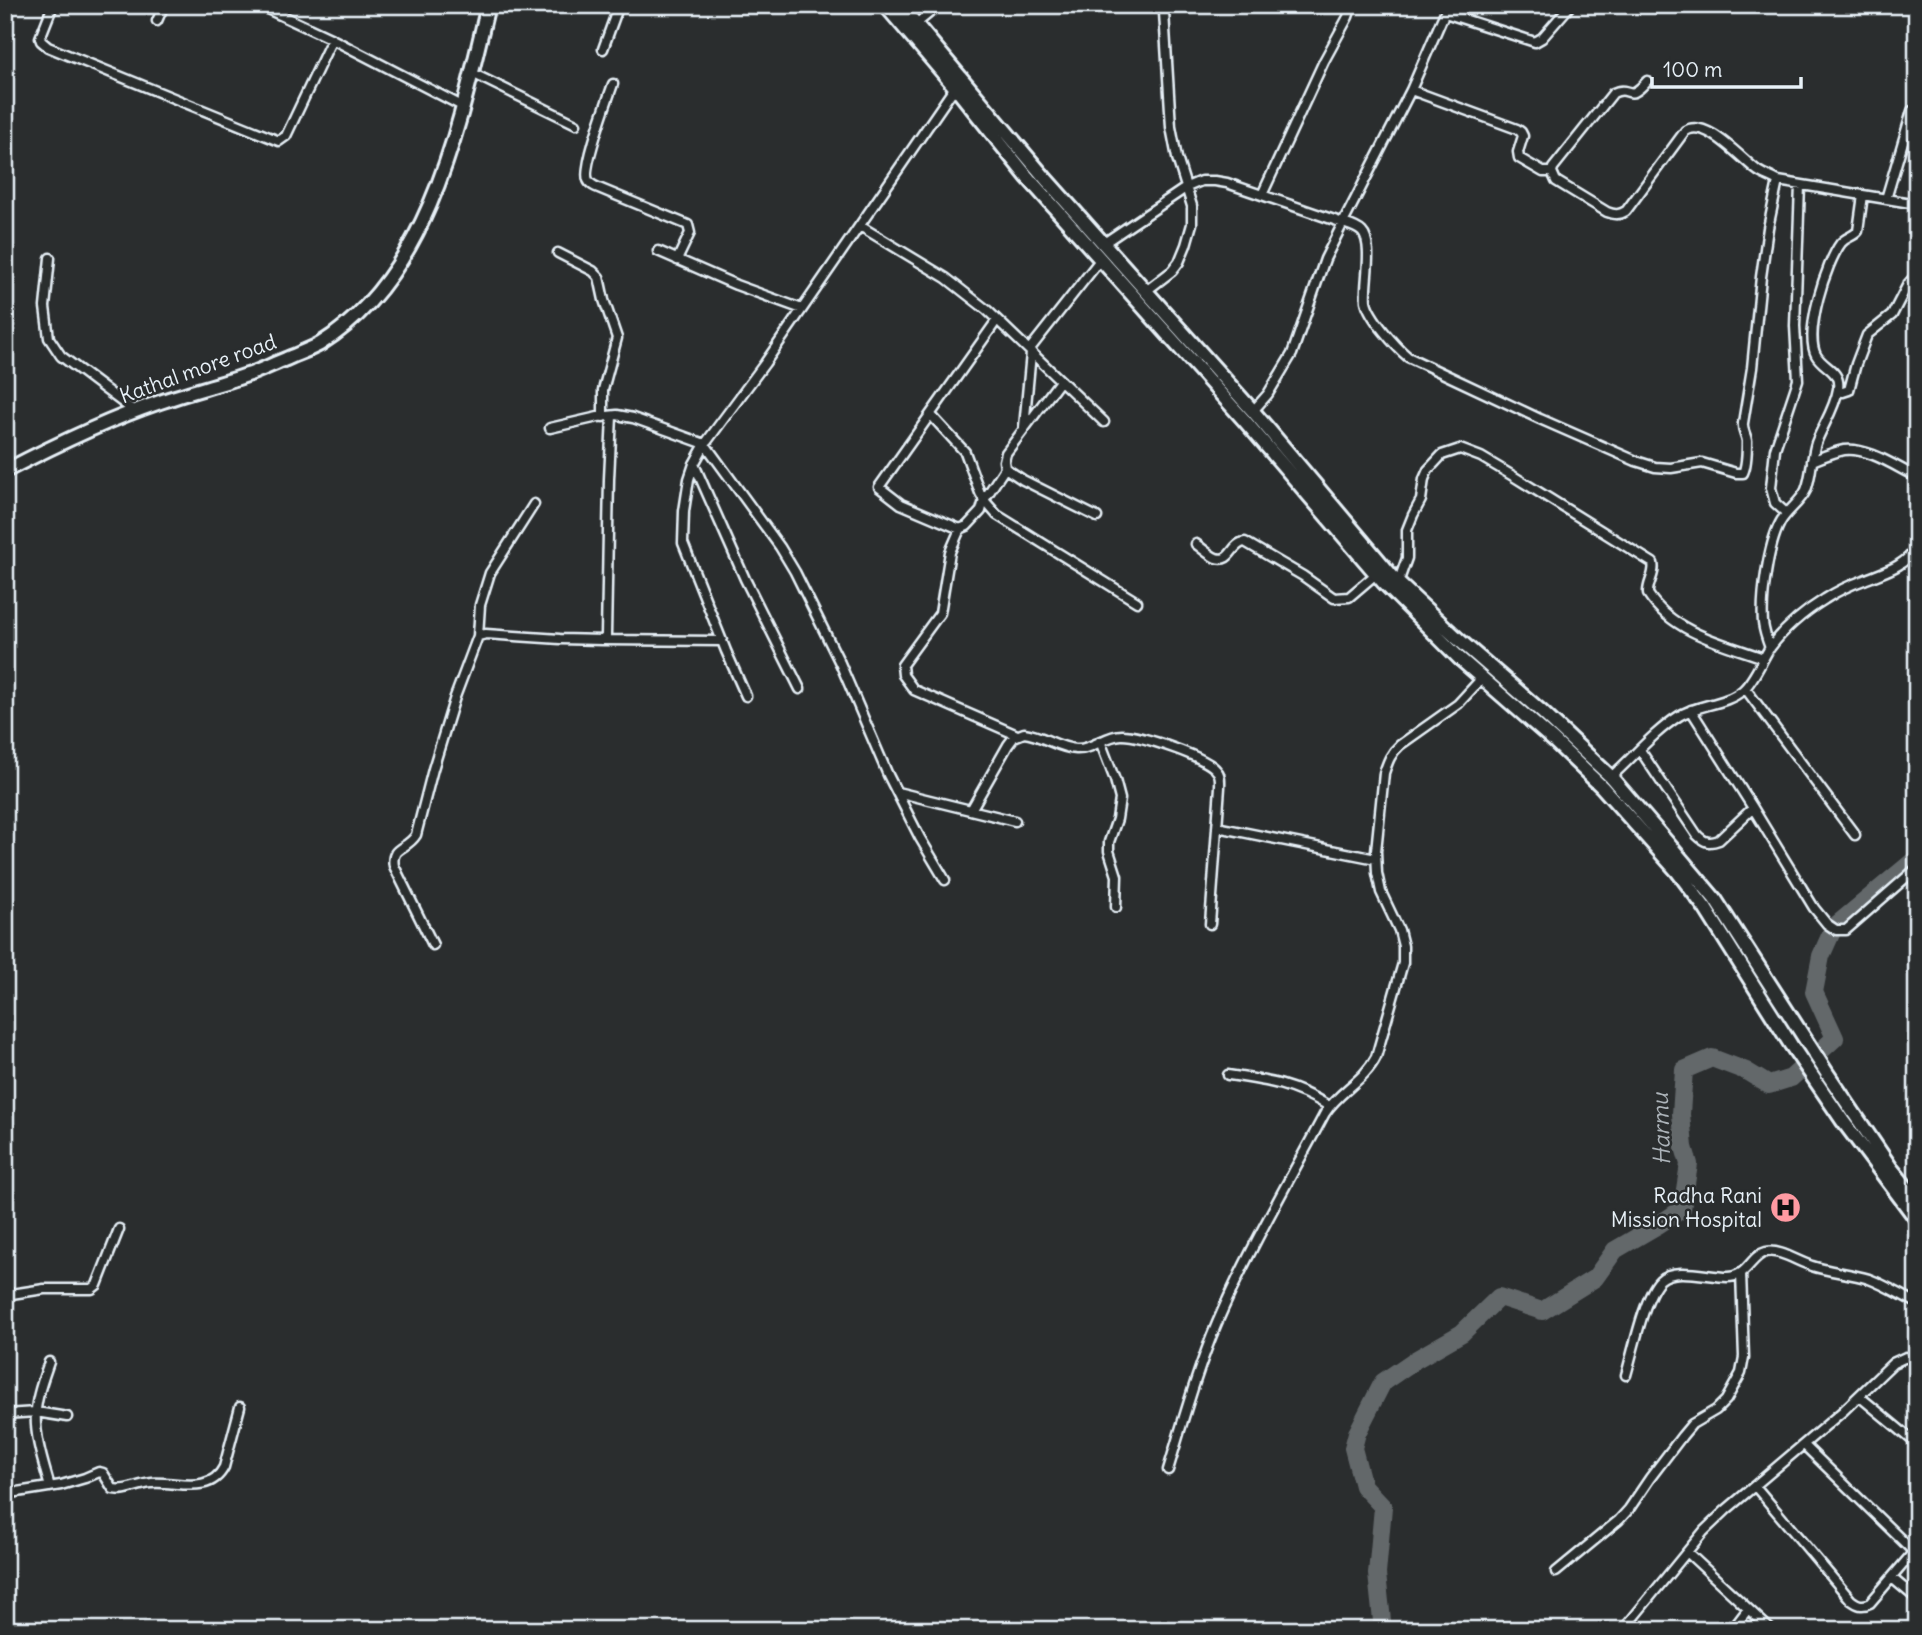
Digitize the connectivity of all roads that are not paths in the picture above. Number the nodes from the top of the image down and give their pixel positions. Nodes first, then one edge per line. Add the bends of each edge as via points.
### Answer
1 (53, 5) edge
2 (164, 5) edge
3 (259, 5) edge
4 (488, 5) edge
5 (619, 5) edge
6 (885, 5) edge
7 (900, 5) edge
8 (939, 5) edge
9 (1161, 5) edge
10 (1352, 5) edge
11 (1569, 7) dead end
12 (1446, 9) edge
13 (157, 21) dead end
14 (916, 24) junction
15 (332, 39) junction
16 (603, 49) dead end
17 (472, 73) junction
18 (1647, 81) dead end
19 (613, 84) dead end
20 (955, 88) junction
21 (1411, 90) junction
22 (462, 106) junction
23 (1912, 111) dead end
24 (576, 124) dead end
25 (1552, 172) junction
26 (1778, 181) junction
27 (1800, 185) junction
28 (1187, 187) junction
29 (1262, 195) junction
30 (1863, 195) junction
31 (1886, 199) junction
32 (1917, 204) edge
33 (1343, 223) junction
34 (860, 226) junction
35 (1104, 243) junction
36 (658, 251) dead end
37 (558, 253) dead end
38 (50, 258) dead end
39 (677, 260) junction
40 (1100, 260) junction
41 (1917, 274) edge
42 (1146, 291) junction
43 (802, 309) junction
44 (997, 320) junction
45 (1030, 352) junction
46 (1060, 381) junction
47 (1838, 390) junction
48 (134, 411) junction
49 (1252, 411) junction
50 (931, 415) junction
51 (607, 416) junction
52 (1104, 422) dead end
53 (550, 428) dead end
54 (1024, 429) junction
55 (705, 444) junction
56 (1812, 461) junction
57 (694, 464) junction
58 (1005, 468) junction
59 (5, 471) edge
60 (1917, 477) edge
61 (984, 500) junction
62 (534, 503) dead end
63 (1786, 513) junction
64 (1097, 517) dead end
65 (960, 529) junction
66 (1196, 544) dead end
67 (1917, 547) edge
68 (1376, 574) junction
69 (1398, 583) junction
70 (1137, 601) dead end
71 (478, 636) junction
72 (603, 640) junction
73 (722, 641) junction
74 (1770, 649) junction
75 (1764, 658) junction
76 (1482, 677) junction
77 (1745, 688) junction
78 (800, 689) dead end
79 (746, 696) dead end
80 (1691, 710) junction
81 (1017, 735) junction
82 (1100, 741) junction
83 (1640, 750) junction
84 (1611, 777) junction
85 (897, 792) junction
86 (1754, 808) junction
87 (971, 810) junction
88 (1015, 821) dead end
89 (1217, 827) junction
90 (1855, 835) dead end
91 (1376, 859) junction
92 (1917, 868) edge
93 (945, 880) dead end
94 (1116, 907) dead end
95 (1210, 924) dead end
96 (433, 945) dead end
97 (1228, 1075) dead end
98 (1821, 1075) junction
99 (1329, 1106) junction
100 (1917, 1200) edge
101 (1917, 1220) edge
102 (119, 1229) dead end
103 (1741, 1273) junction
104 (5, 1295) edge
105 (1917, 1303) edge
106 (1917, 1360) edge
107 (49, 1362) dead end
108 (1626, 1375) dead end
109 (1859, 1396) junction
110 (240, 1407) dead end
111 (36, 1412) junction
112 (5, 1415) edge
113 (67, 1417) dead end
114 (1917, 1444) edge
115 (1804, 1445) junction
116 (1168, 1470) dead end
117 (1755, 1486) junction
118 (50, 1487) junction
119 (5, 1494) edge
120 (1915, 1550) edge
121 (1687, 1552) junction
122 (1556, 1572) dead end
123 (1892, 1578) junction
124 (1917, 1599) edge
125 (1748, 1609) junction
126 (1598, 1630) edge
127 (1608, 1630) edge
128 (1623, 1630) edge
129 (1732, 1630) edge
130 (1771, 1630) edge

1 - 15 street via 40,37 48,47 279,141 286,136
2 - 13 street
3 - 15 street
4 - 17 street, Kathal more road
5 - 16 street
6 - 20 street
7 - 14 street
8 - 14 street
9 - 28 street via 1171,127
10 - 29 street
11 - 12 street via 1535,42
12 - 21 street
14 - 35 street
15 - 22 street
17 - 22 street, Kathal more road
17 - 24 street
18 - 25 street via 1636,93 1613,93
19 - 39 street via 586,178 601,189 688,225 690,233
20 - 34 street
20 - 40 street
21 - 25 street via 1521,131 1519,158 1543,172
21 - 33 street
22 - 48 street, Kathal more road via 424,217 398,266 361,312 318,344 284,360
23 - 31 street
25 - 26 street via 1556,181 1607,212 1620,214 1685,131 1696,127
26 - 27 street
26 - 33 street via 1742,423 1746,467 1739,474 1702,463 1671,468 1636,461 1408,357 1369,311 1367,239
27 - 30 street
27 - 63 street via 1795,326 1798,380 1775,449 1770,488 1775,503
28 - 29 street via 1215,181
28 - 35 street
28 - 42 street via 1192,224 1186,245 1172,271
29 - 33 street
30 - 31 street
30 - 47 street via 1858,231 1844,240 1829,266 1816,310 1816,355 1837,375
31 - 32 street
33 - 49 street via 1325,259 1292,354
34 - 43 street
34 - 44 street via 946,278
35 - 42 street
36 - 39 street
37 - 51 street via 599,277 617,342 603,390
38 - 48 street via 45,307 49,338 61,356
39 - 43 street
40 - 45 street
40 - 68 street
41 - 47 street via 1892,315 1867,335 1849,390
42 - 49 street
43 - 55 street
44 - 45 street
44 - 50 street
45 - 46 street
45 - 54 street
46 - 52 street
46 - 54 street
47 - 56 street
48 - 59 street, Kathal more road
49 - 69 street
50 - 61 street via 965,452
50 - 65 street via 879,487 901,504
51 - 53 street
51 - 55 street via 633,418
51 - 72 street via 607,632
54 - 58 street via 1006,453
55 - 57 street
55 - 85 street via 795,572
56 - 60 street via 1847,450 1860,451
56 - 63 street via 1806,490
57 - 73 street via 687,488 683,543
57 - 78 street
58 - 61 street
58 - 64 street
61 - 65 street via 981,511
61 - 70 street via 1006,521
62 - 71 street via 490,573
63 - 74 street via 1775,534 1765,583 1764,626
65 - 81 street via 950,552 940,613 902,665 902,675 914,690
66 - 68 street via 1223,559 1236,544 1245,542 1334,598 1349,597
67 - 74 street via 1901,565 1825,599 1784,631
68 - 76 street
69 - 75 street via 1407,558 1407,530 1428,470 1442,455 1460,449 1481,457 1653,563 1648,594 1671,618 1711,640
69 - 84 street
71 - 72 street
71 - 96 street via 416,835 393,857
72 - 73 street
73 - 79 street
74 - 75 street
75 - 77 street
76 - 91 street via 1458,704 1392,752 1384,773
76 - 98 street via 1602,787 1677,872 1705,908 1791,1045
77 - 80 street
77 - 90 street
80 - 83 street
80 - 86 street
81 - 82 street via 1028,733 1079,749
81 - 87 street
82 - 89 street via 1122,735 1150,739 1211,766 1220,777
82 - 94 street via 1119,799 1109,842 1117,876
83 - 84 street
83 - 86 street via 1706,842 1719,840
84 - 98 street via 1715,899 1805,1040
85 - 87 street
85 - 93 street
86 - 92 street via 1814,908 1836,930 1846,930
87 - 88 street
89 - 91 street
89 - 95 street
91 - 99 street via 1381,892 1399,930 1403,963 1370,1069
97 - 99 street via 1297,1088
98 - 100 street
98 - 101 street via 1842,1119
99 - 116 street via 1216,1325
102 - 104 street via 92,1289
103 - 105 street via 1758,1256 1775,1252 1871,1280
103 - 108 street via 1723,1277 1679,1273 1661,1279 1647,1305
103 - 122 street via 1744,1357 1726,1400 1692,1424 1619,1520
106 - 109 street via 1900,1359
107 - 111 street
109 - 114 street
109 - 115 street
110 - 118 street via 224,1467 213,1481 148,1483 118,1491 99,1472
111 - 112 street
111 - 113 street
111 - 118 street
115 - 117 street
115 - 120 street
117 - 121 street
117 - 123 street via 1858,1605 1870,1603
118 - 119 street
120 - 123 street
121 - 125 street
121 - 128 street
123 - 124 street
125 - 129 street
125 - 130 street
126 - 127 street

